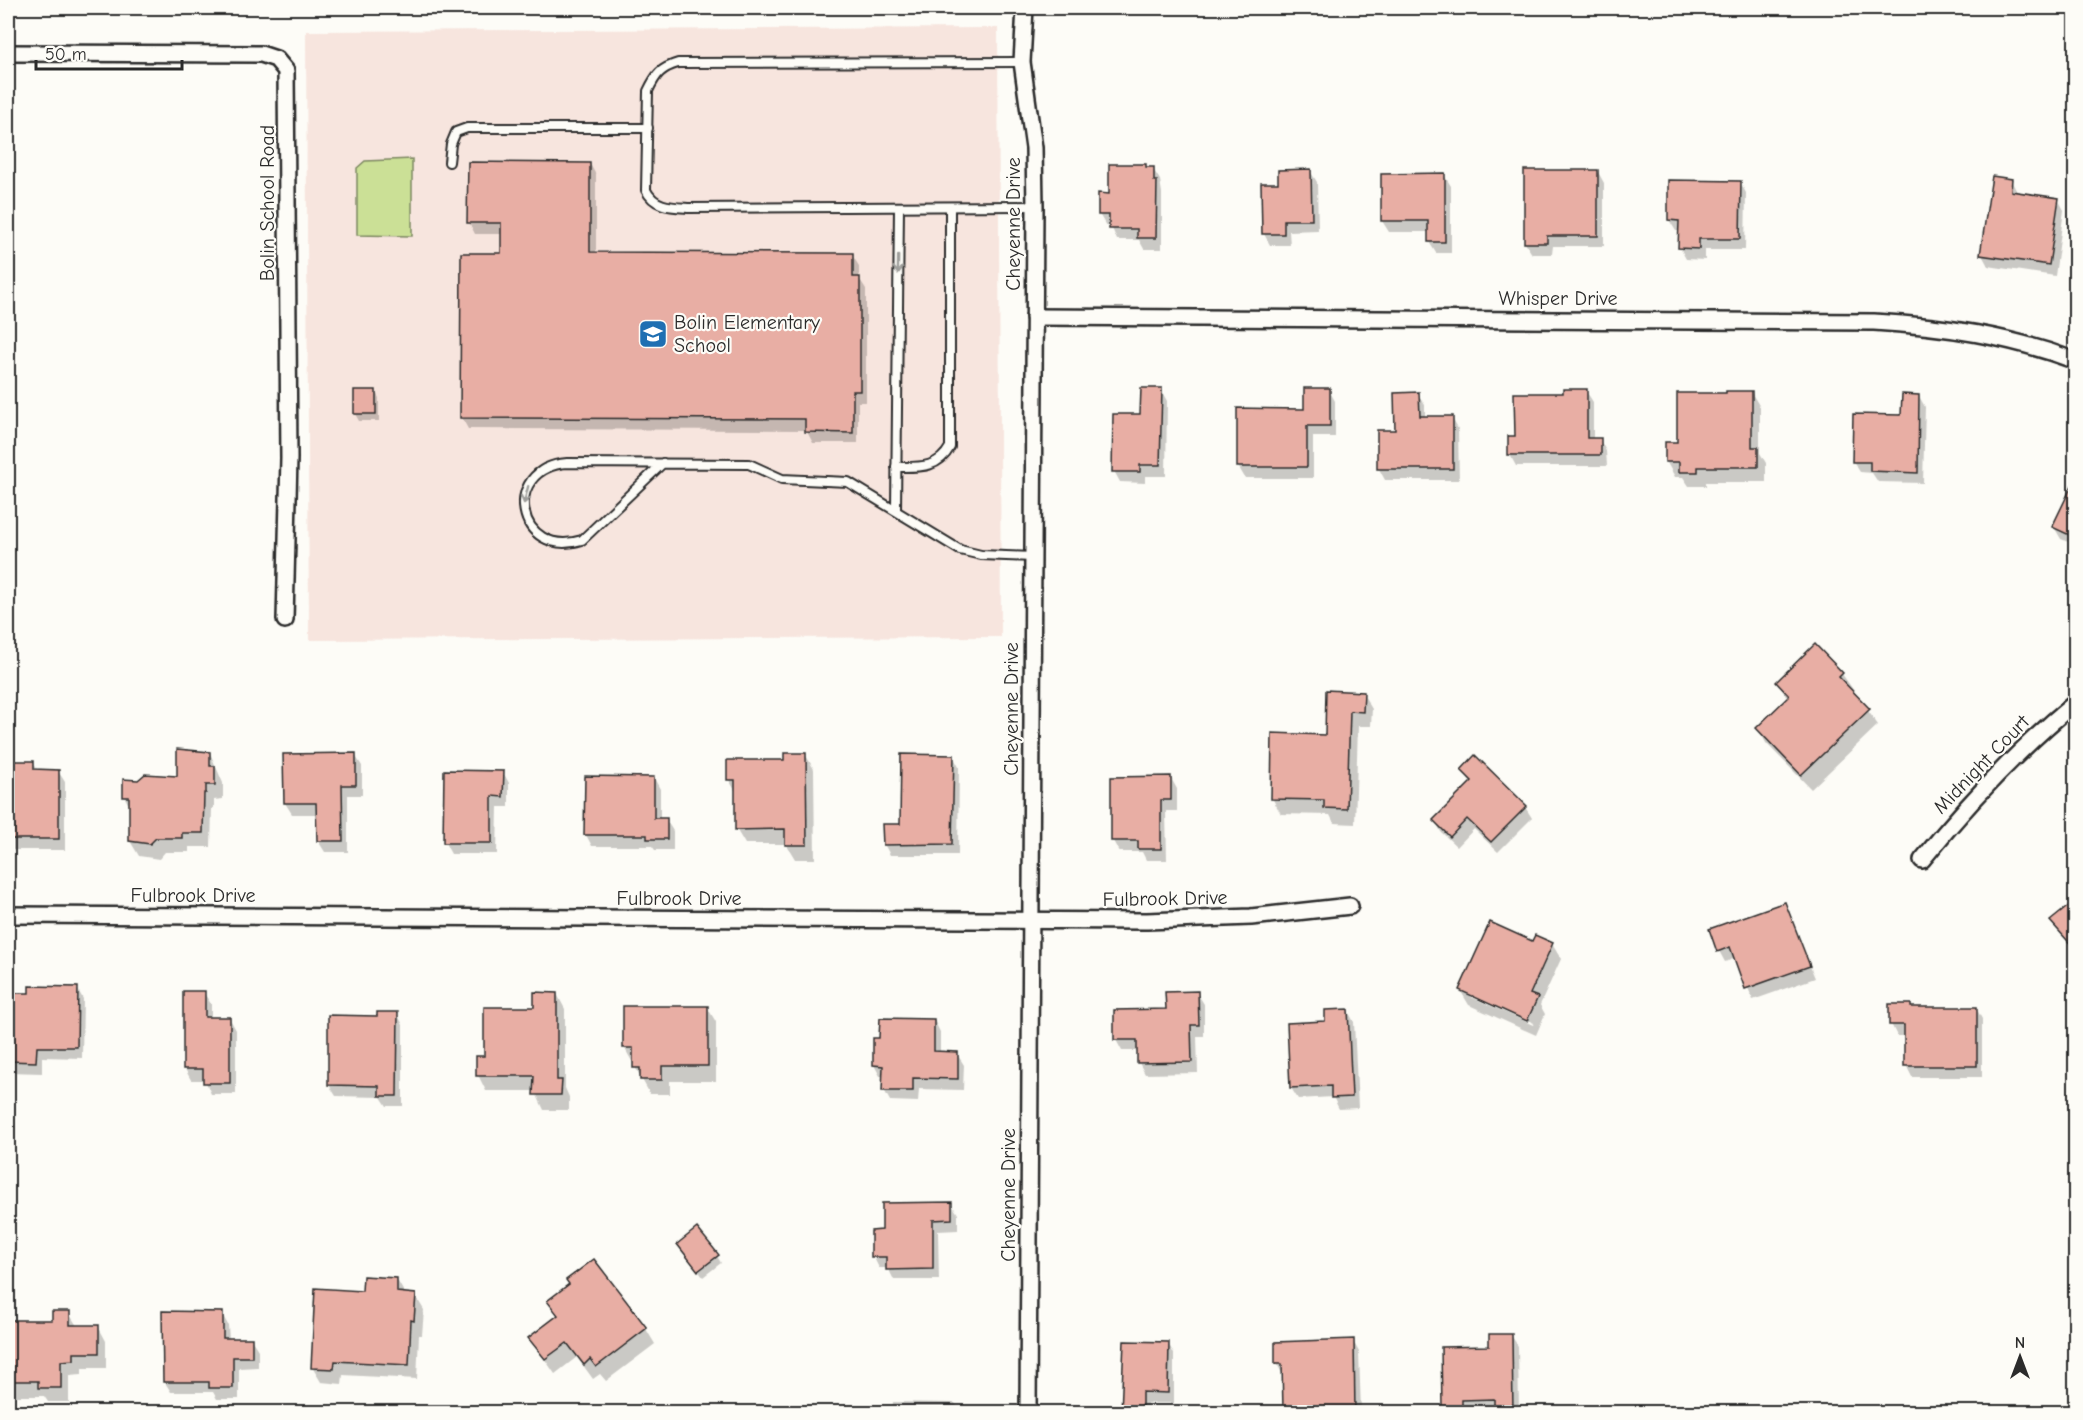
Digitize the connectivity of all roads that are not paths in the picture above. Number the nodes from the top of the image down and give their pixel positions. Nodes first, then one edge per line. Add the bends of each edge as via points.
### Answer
1 (1025, 8) edge
2 (8, 53) edge
3 (1022, 62) junction
4 (648, 128) junction
5 (449, 162) dead end
6 (1035, 206) junction
7 (899, 207) junction
8 (950, 207) junction
9 (1034, 317) junction
10 (2076, 361) edge
11 (663, 464) junction
12 (896, 467) junction
13 (896, 510) junction
14 (1033, 556) junction
15 (285, 620) dead end
16 (2076, 702) edge
17 (1922, 860) dead end
18 (1350, 906) dead end
19 (8, 915) edge
20 (1030, 920) junction
21 (1028, 1413) edge

1 - 3 street, Cheyenne Drive
2 - 15 street, Bolin School Road via 261,54 276,59 286,71 289,458
3 - 4 lane via 678,63 663,68 648,91
3 - 6 street, Cheyenne Drive via 1034,148
4 - 5 lane via 467,128 456,132
4 - 7 lane via 646,190 651,199 665,206
6 - 8 lane
6 - 9 street, Cheyenne Drive
7 - 8 lane
7 -> 12 lane
8 - 12 lane via 950,447 945,456 929,466
9 - 10 street, Whisper Drive via 1874,322 1960,329 2005,338
9 - 14 street, Cheyenne Drive
11 -> 11 lane via 554,464 531,479 525,491 525,518 532,529 555,543 582,540
11 - 13 lane via 749,464 782,479 838,480
12 - 13 lane
13 - 14 lane via 960,550 981,555
14 - 20 street, Cheyenne Drive
16 - 17 street, Midnight Court via 2011,759
18 - 20 street, Fulbrook Drive via 1198,920
19 - 20 street, Fulbrook Drive
20 - 21 street, Cheyenne Drive

